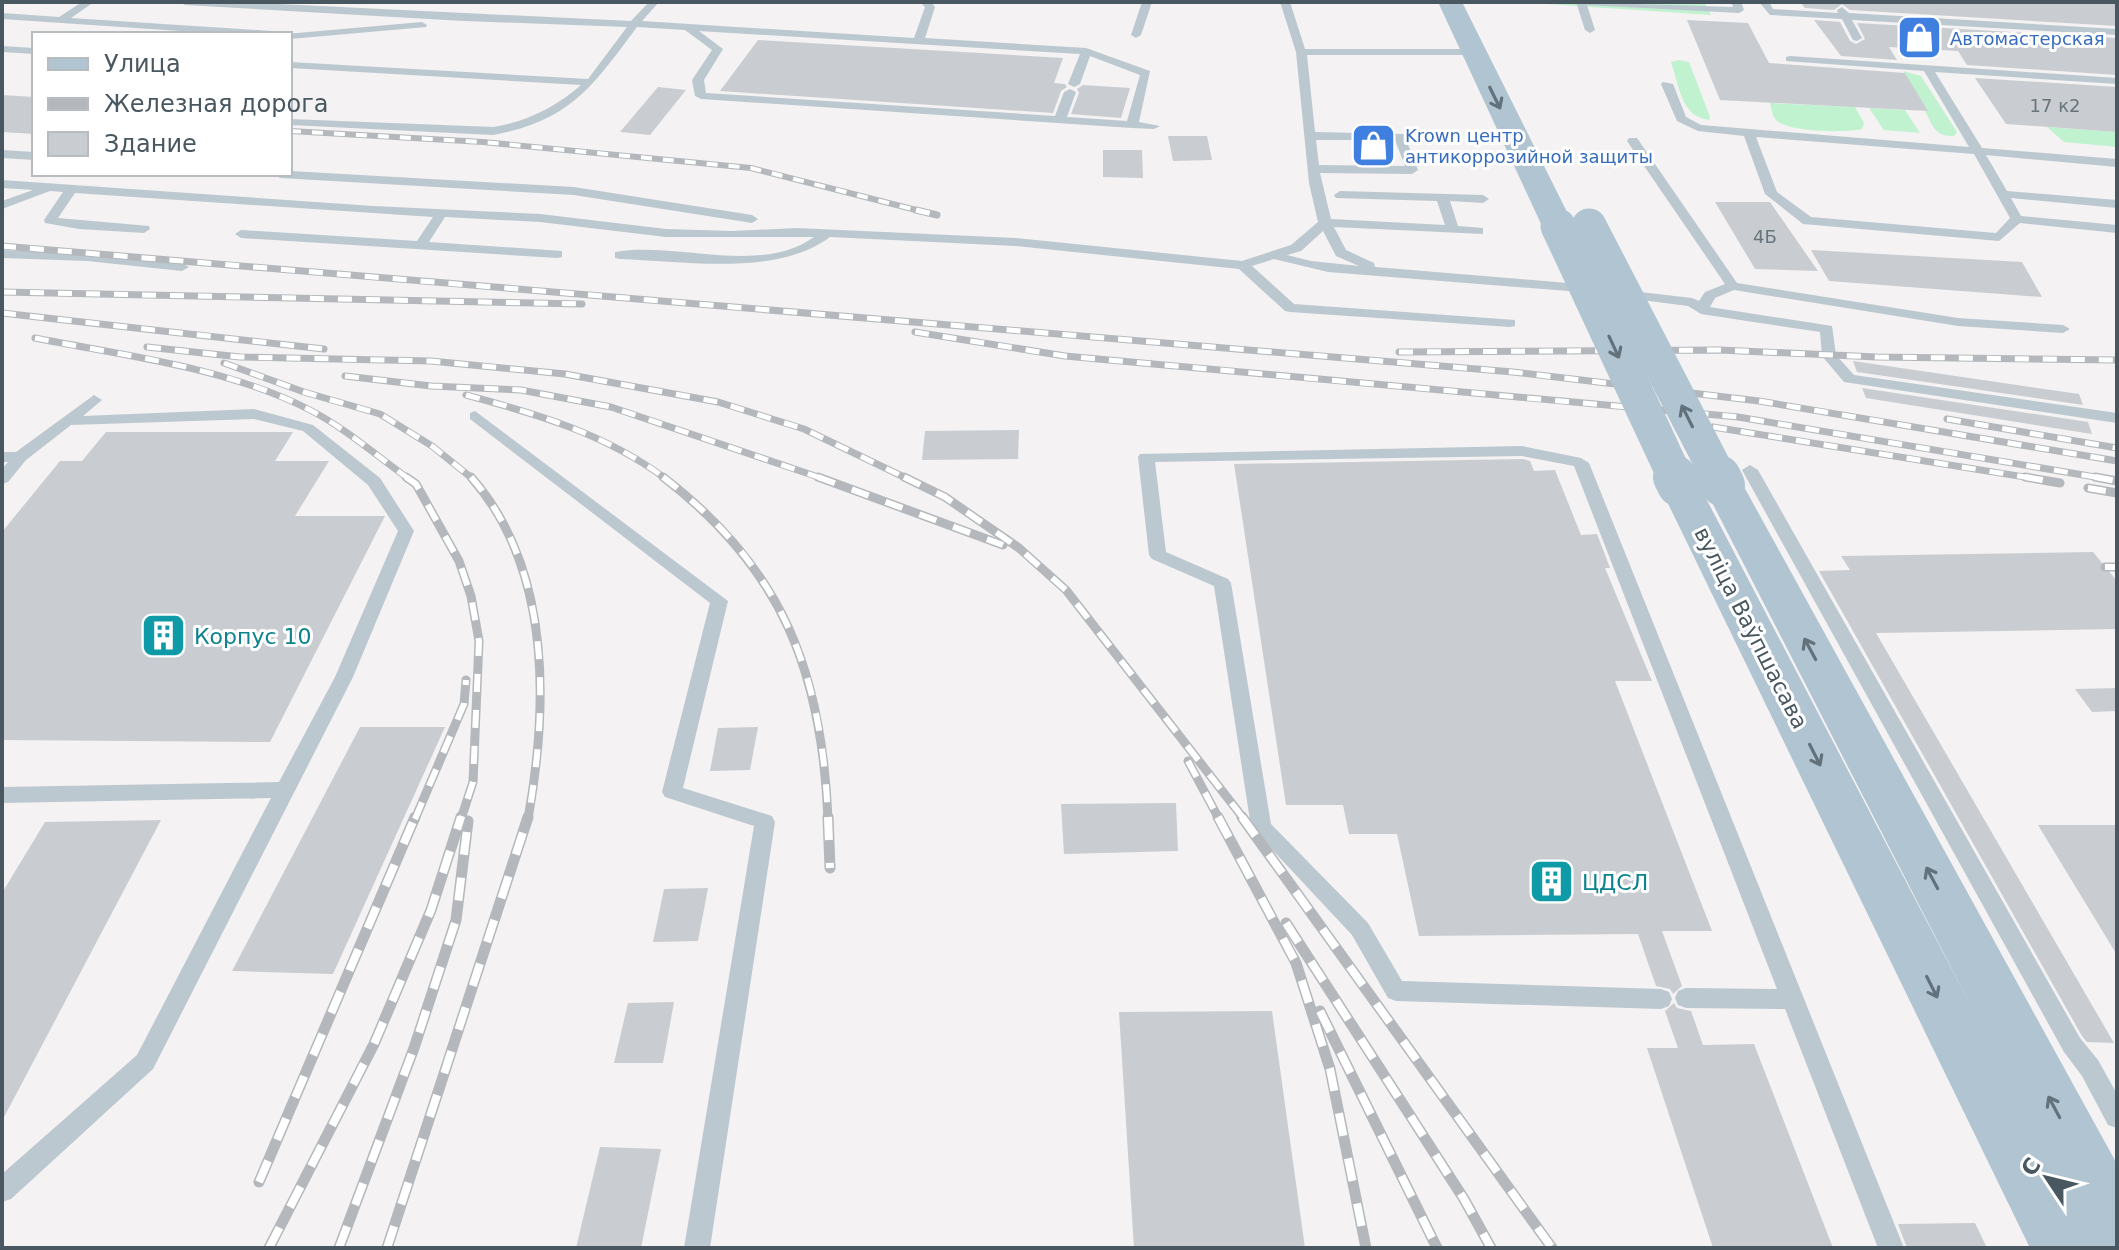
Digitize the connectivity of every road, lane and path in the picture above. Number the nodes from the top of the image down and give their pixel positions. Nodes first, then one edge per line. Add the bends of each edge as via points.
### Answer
1 (89, 2) edge
2 (185, 2) edge
3 (654, 2) edge
4 (925, 2) edge
5 (1147, 2) edge
6 (1285, 2) edge
7 (1450, 2) edge
8 (1581, 2) edge
9 (1587, 2) edge
10 (1736, 2) edge
11 (1764, 2) edge
12 (247, 6) junction
13 (1843, 12) junction
14 (213, 15) dead end
15 (2, 16) edge
16 (197, 17) dead end
17 (464, 18) junction
18 (62, 19) junction
19 (135, 23) junction
20 (634, 24) junction
21 (1492, 27) dead end
22 (689, 29) junction
23 (1590, 30) dead end
24 (247, 32) edge
25 (744, 32) junction
26 (2117, 32) edge
27 (1136, 35) dead end
28 (292, 36) edge
29 (1857, 38) dead end
30 (918, 42) junction
31 (2, 49) edge
32 (718, 49) junction
33 (32, 51) edge
34 (1086, 51) junction
35 (1301, 52) junction
36 (1473, 52) junction
37 (1790, 59) dead end
38 (292, 65) edge
39 (1927, 68) junction
40 (2117, 81) edge
41 (591, 82) junction
42 (1667, 84) dead end
43 (1060, 119) junction
44 (292, 122) edge
45 (1132, 125) junction
46 (1154, 126) dead end
47 (1749, 133) junction
48 (1310, 136) junction
49 (1633, 141) dead end
50 (1978, 151) junction
51 (2, 154) edge
52 (32, 156) edge
53 (2117, 163) edge
54 (1314, 169) junction
55 (1562, 172) dead end
56 (292, 175) edge
57 (2, 184) edge
58 (51, 188) junction
59 (71, 189) junction
60 (2004, 194) junction
61 (1340, 195) dead end
62 (1442, 197) junction
63 (1483, 199) dead end
64 (2117, 204) edge
65 (2, 205) edge
66 (442, 212) junction
67 (752, 219) dead end
68 (2017, 219) junction
69 (1325, 223) junction
70 (1452, 228) junction
71 (144, 229) dead end
72 (2117, 229) edge
73 (1478, 231) dead end
74 (241, 234) dead end
75 (702, 234) junction
76 (826, 234) junction
77 (421, 245) junction
78 (2, 254) edge
79 (557, 254) dead end
80 (620, 255) dead end
81 (1277, 256) junction
82 (693, 257) junction
83 (1243, 265) junction
84 (182, 267) dead end
85 (1378, 271) junction
86 (1733, 286) junction
87 (1701, 310) junction
88 (1510, 323) dead end
89 (2063, 329) dead end
90 (94, 400) dead end
91 (475, 416) dead end
92 (2117, 418) edge
93 (67, 421) junction
94 (2, 457) edge
95 (20, 457) junction
96 (2, 479) edge
97 (1717, 480) junction
98 (286, 790) junction
99 (2, 795) edge
100 (1686, 998) dead end
101 (1661, 999) dead end
102 (1792, 999) junction
103 (2117, 1117) edge
104 (2, 1190) edge
105 (2117, 1226) edge
106 (697, 1248) edge
107 (1891, 1248) edge
108 (2063, 1248) edge

1 - 18 lane
2 - 12 lane
3 - 20 lane
4 - 30 lane via 930,7
5 - 27 lane
6 - 35 lane
7 - 36 main road, вуліца Ваўпшасава
8 - 23 lane
9 - 10 lane via 1739,10
11 - 13 lane via 1770,12
12 - 14 lane
12 - 17 lane
13 - 26 lane
13 - 29 lane
15 - 18 lane
16 - 19 lane
17 - 20 lane
17 - 28 lane
18 - 19 lane
19 - 24 lane
20 - 22 lane
20 - 41 lane
21 - 55 main road
22 - 25 lane
22 - 32 lane
25 - 30 lane
25 - 32 lane
30 - 34 lane
31 - 33 lane
32 - 43 lane via 698,80 701,96
34 - 43 lane
34 - 45 lane via 1146,73
35 - 36 lane
35 - 48 lane
36 -> 97 main road, вуліца Ваўпшасава, bridge via 1574,217
37 - 39 lane
38 - 41 lane
39 - 40 lane
39 - 50 lane
41 - 44 lane via 570,102 519,128
42 - 47 lane via 1681,119 1698,128
43 - 45 lane
45 - 46 lane
47 - 50 lane
47 - 68 lane via 1771,194 1808,221 1999,237
48 - 54 lane
48 - 54 lane via 1400,136 1412,170
49 - 86 lane
50 - 53 lane
50 - 60 lane
51 - 52 lane
54 - 69 lane
56 - 67 lane via 574,191
57 - 58 lane
58 - 59 lane
58 - 65 lane
59 - 66 lane
59 - 71 lane via 50,220
60 - 64 lane
60 - 68 lane
61 - 62 lane
62 - 63 lane
62 - 70 lane
66 - 75 lane
66 - 77 lane
68 - 72 lane
69 - 70 lane
69 - 81 lane via 1296,248
69 - 85 lane via 1341,253
70 - 73 lane
74 - 77 lane
75 - 76 lane
75 - 82 lane
76 - 82 lane via 811,245 768,259
76 - 83 lane via 1015,242
77 - 79 lane
78 - 84 lane
80 - 82 lane
81 - 83 lane
81 - 85 lane via 1296,264
83 - 88 lane via 1290,308
85 - 87 lane via 1692,302
86 - 87 lane via 1710,295
86 - 89 lane via 1958,322
87 - 92 lane via 1827,329 1829,356 1849,379
90 - 93 lane
91 - 106 lane via 719,601 672,792 765,822
93 - 95 lane
93 - 98 lane via 254,414 308,428 374,482 406,531 344,677
94 - 95 lane
95 - 96 lane
97 - 103 lane
105 -> 97 main road, вуліца Ваўпшасава
97 -> 108 main road, вуліца Ваўпшасава
98 - 99 lane
98 - 104 lane via 145,1062
100 - 102 lane
101 - 102 lane via 1396,991 1360,929 1261,827 1222,583 1158,555 1146,457 1522,451 1581,463
102 - 107 lane

